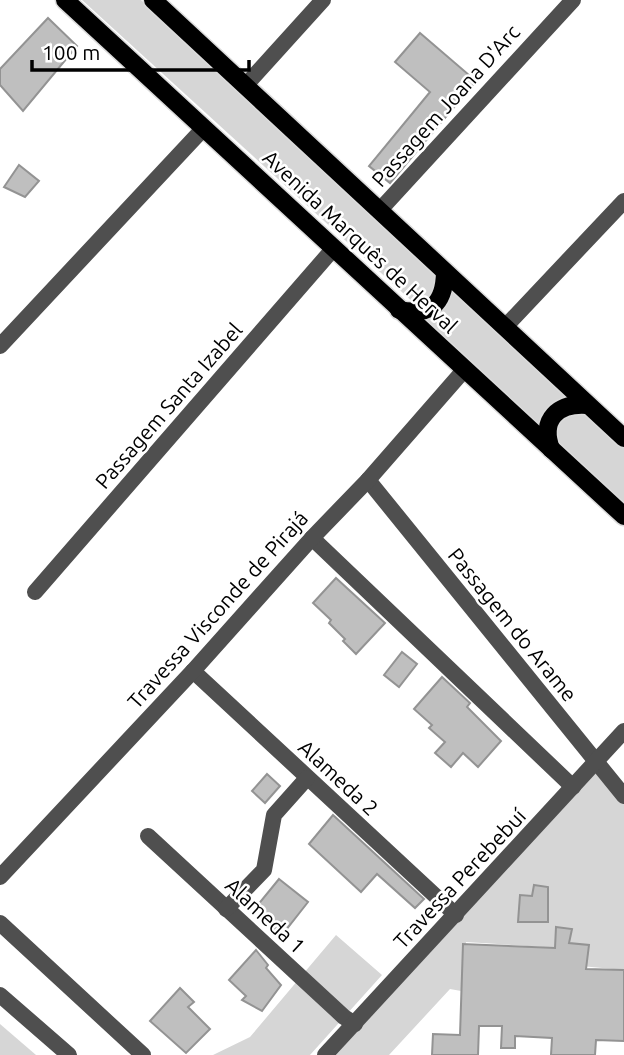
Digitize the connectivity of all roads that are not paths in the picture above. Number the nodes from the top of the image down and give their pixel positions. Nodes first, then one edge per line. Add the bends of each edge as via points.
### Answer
1 (65, 0) edge
2 (153, 0) edge
3 (323, 0) edge
4 (573, 0) edge
5 (246, 86) junction
6 (203, 129) junction
7 (624, 201) edge
8 (379, 211) junction
9 (334, 248) junction
10 (445, 273) junction
11 (399, 310) junction
12 (505, 327) junction
13 (0, 346) edge
14 (465, 369) junction
15 (587, 405) junction
16 (624, 438) edge
17 (551, 449) junction
18 (368, 481) junction
19 (624, 516) edge
20 (312, 538) junction
21 (35, 592) dead end
22 (192, 671) junction
23 (624, 731) edge
24 (596, 762) junction
25 (307, 778) junction
26 (573, 787) junction
27 (624, 796) edge
28 (148, 836) dead end
29 (0, 877) edge
30 (226, 909) junction
31 (456, 915) junction
32 (0, 923) edge
33 (0, 995) edge
34 (355, 1024) junction
35 (69, 1055) edge
36 (143, 1055) edge
37 (325, 1055) edge

1 - 6 main road, Avenida Marquês de Herval
2 - 5 main road, Avenida Marquês de Herval
3 - 5 street
4 - 8 street, Passagem Joana D'Arc
5 - 8 main road, Avenida Marquês de Herval
6 - 9 main road, Avenida Marquês de Herval
6 - 13 street
7 - 12 street
8 - 10 main road, Avenida Marquês de Herval
9 - 11 main road, Avenida Marquês de Herval
9 - 21 street, Passagem Santa Izabel
10 - 11 main road via 435,306 426,312
10 - 12 main road, Avenida Marquês de Herval
11 - 14 main road, Avenida Marquês de Herval
12 - 15 main road, Avenida Marquês de Herval
14 - 17 main road, Avenida Marquês de Herval
14 - 18 street, Travessa Visconde de Pirajá
15 - 16 main road, Avenida Marquês de Herval
15 - 17 main road via 571,404 549,422
17 - 19 main road, Avenida Marquês de Herval
18 - 20 street, Travessa Visconde de Pirajá
18 - 24 street, Passagem do Arame
20 - 22 street, Travessa Visconde de Pirajá
20 - 26 street
22 - 25 street, Alameda 2
22 - 29 street, Travessa Visconde de Pirajá
23 - 24 street, Travessa Perebebuí
24 - 26 street, Travessa Perebebuí
24 - 27 street, Passagem do Arame
25 - 30 street via 274,815 264,870
25 - 31 street, Alameda 2
26 - 31 street, Travessa Perebebuí
28 - 30 street, Alameda 1
30 - 34 street, Alameda 1
31 - 34 street, Travessa Perebebuí
32 - 36 street
33 - 35 street
34 - 37 street, Travessa Perebebuí

